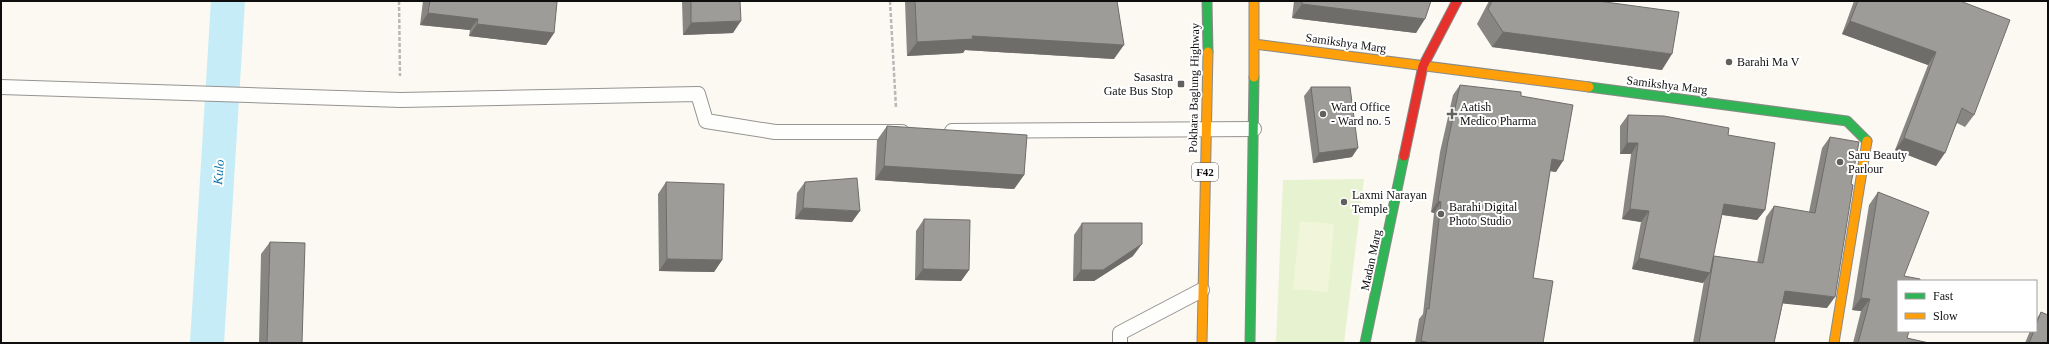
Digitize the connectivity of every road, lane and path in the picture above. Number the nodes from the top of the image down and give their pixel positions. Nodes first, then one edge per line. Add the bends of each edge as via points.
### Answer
1 (399, 1) edge
2 (890, 1) edge
3 (1207, 1) edge
4 (1254, 1) edge
5 (1457, 1) edge
6 (1254, 44) junction
7 (1424, 66) junction
8 (1, 87) edge
9 (401, 100) junction
10 (1206, 129) junction
11 (1254, 129) junction
12 (898, 132) junction
13 (913, 132) edge
14 (937, 132) edge
15 (1202, 290) junction
16 (1120, 343) edge
17 (1202, 343) edge
18 (1250, 343) edge
19 (1366, 343) edge
20 (1834, 343) edge

1 - 9 path
2 - 12 path
3 - 10 main road, Pokhara Baglung Highway / F42
4 - 6 main road
5 - 7 main road, Madan Marg
6 - 7 main road, Samikshya Marg
6 - 11 main road
7 - 19 main road, Madan Marg
7 - 20 main road, Samikshya Marg via 1847,121 1866,140
8 - 9 lane
9 - 12 lane via 698,94 706,121 775,132
10 - 11 lane
10 - 14 lane
10 - 15 main road, Pokhara Baglung Highway / F42
11 - 18 main road
12 - 13 lane
15 - 16 lane via 1120,333
15 - 17 main road, Pokhara Baglung Highway / F42

